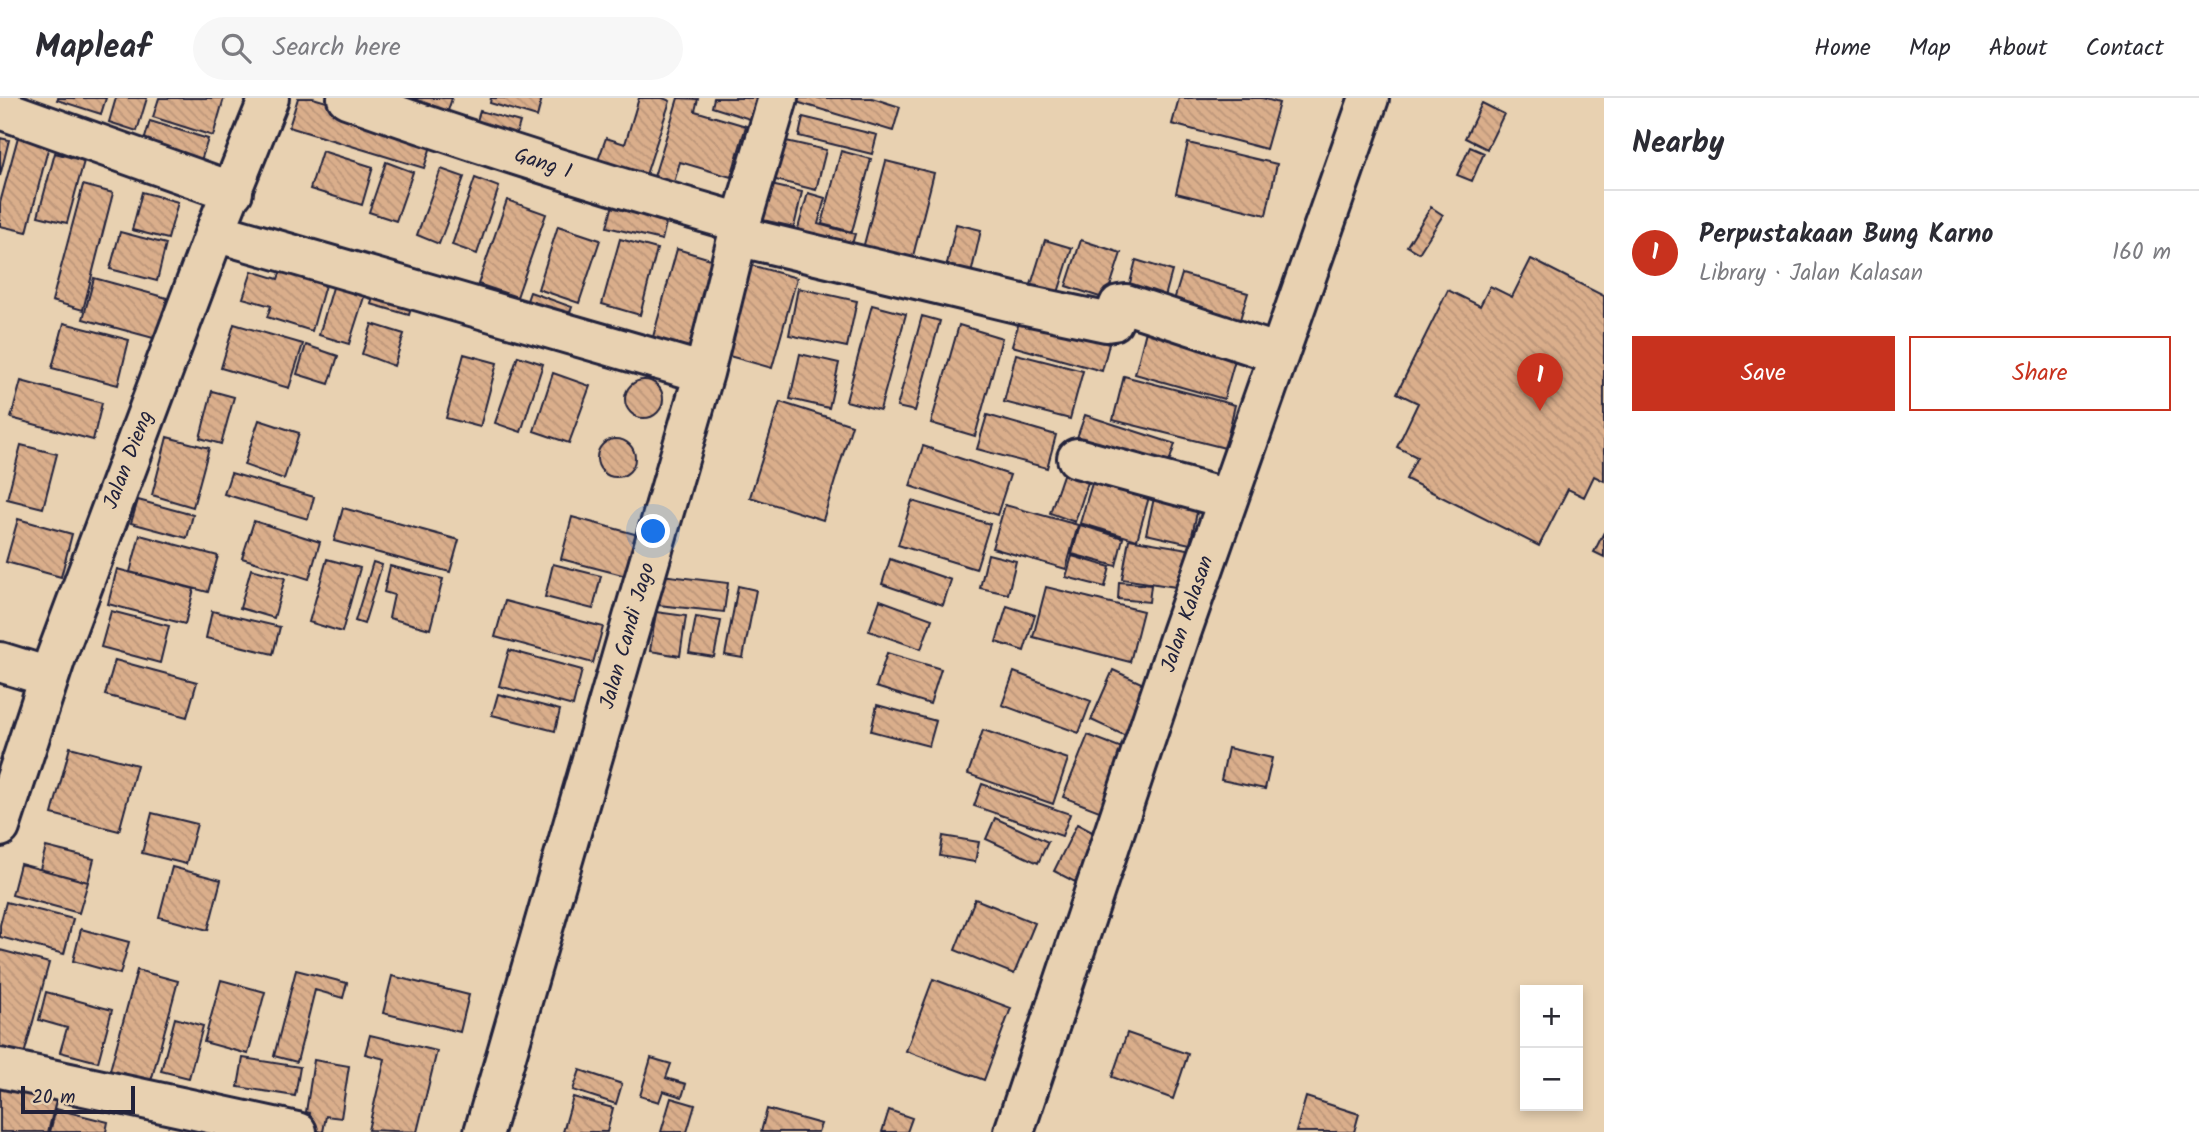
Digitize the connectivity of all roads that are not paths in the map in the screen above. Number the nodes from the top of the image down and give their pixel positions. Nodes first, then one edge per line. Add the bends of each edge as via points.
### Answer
1 (269, 98) edge
2 (347, 98) edge
3 (778, 98) edge
4 (1369, 98) edge
5 (0, 109) edge
6 (233, 191) junction
7 (739, 230) junction
8 (215, 232) junction
9 (1279, 354) junction
10 (704, 373) junction
11 (1077, 458) dead end
12 (1228, 499) junction
13 (0, 662) edge
14 (49, 677) junction
15 (0, 827) edge
16 (0, 1068) edge
17 (297, 1132) edge
18 (484, 1132) edge
19 (1014, 1132) edge

1 - 6 street, Jalan Dieng
2 - 7 street, Gang 1
3 - 7 street, Jalan Candi Jago
4 - 9 street, Jalan Kalasan
5 - 6 street
6 - 8 street, Jalan Dieng
7 - 9 street, Gang 1 via 1106,322 1113,321 1119,305 1126,304
7 - 10 street, Jalan Candi Jago
8 - 10 street
8 - 14 street, Jalan Dieng
9 - 12 street, Jalan Kalasan
10 - 18 street, Jalan Candi Jago
11 - 12 street
12 - 19 street, Jalan Kalasan
13 - 14 street
14 - 15 street, Jalan Dieng
16 - 17 street

